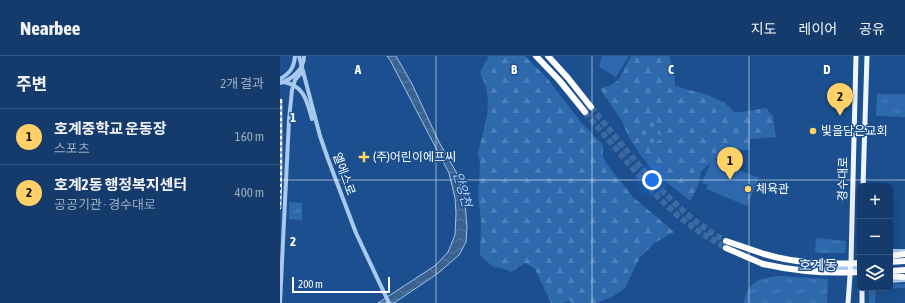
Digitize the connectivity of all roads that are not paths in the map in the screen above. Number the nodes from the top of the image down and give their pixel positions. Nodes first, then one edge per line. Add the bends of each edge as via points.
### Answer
1 (295, 56) edge
2 (299, 56) edge
3 (304, 56) edge
4 (536, 56) edge
5 (548, 56) edge
6 (856, 56) edge
7 (867, 56) edge
8 (303, 71) junction
9 (281, 81) edge
10 (591, 107) tunnel mouth
11 (585, 112) tunnel mouth
12 (320, 136) junction
13 (863, 183) edge
14 (726, 241) tunnel mouth
15 (726, 248) tunnel mouth
16 (893, 251) edge
17 (905, 251) edge
18 (905, 254) edge
19 (893, 256) edge
20 (893, 261) edge
21 (905, 261) edge
22 (851, 262) junction
23 (857, 262) edge
24 (857, 262) edge
25 (813, 267) dead end
26 (822, 267) junction
27 (857, 269) edge
28 (893, 269) edge
29 (905, 269) edge
30 (848, 271) junction
31 (857, 272) edge
32 (893, 276) edge
33 (905, 278) edge
34 (893, 280) edge
35 (863, 291) edge
36 (281, 301) edge
37 (389, 303) edge
38 (848, 303) edge
39 (862, 303) edge

1 - 9 street via 290,72
2 - 8 street, 엘에스로
3 - 9 street, bridge via 301,69 294,76
4 - 11 highway
5 - 10 highway
6 - 22 main road, 경수대로
7 - 13 main road, 경수대로
8 - 12 street, 엘에스로
8 - 36 street via 295,80 288,120
9 - 12 street, bridge via 293,84 301,91
12 - 37 street, 엘에스로 via 356,233
14 - 24 highway, bridge via 785,259 834,264
15 - 30 highway, bridge via 763,264 782,268 825,273
16 - 17 street
18 - 19 highway
20 - 21 highway
22 - 23 street
22 - 26 street
22 - 30 main road, 경수대로
25 - 26 street
26 - 30 street
27 - 30 street
28 - 29 highway
30 - 31 highway, bridge
30 - 38 main road, 경수대로
32 - 33 highway, bridge
33 - 34 street
35 - 39 main road

